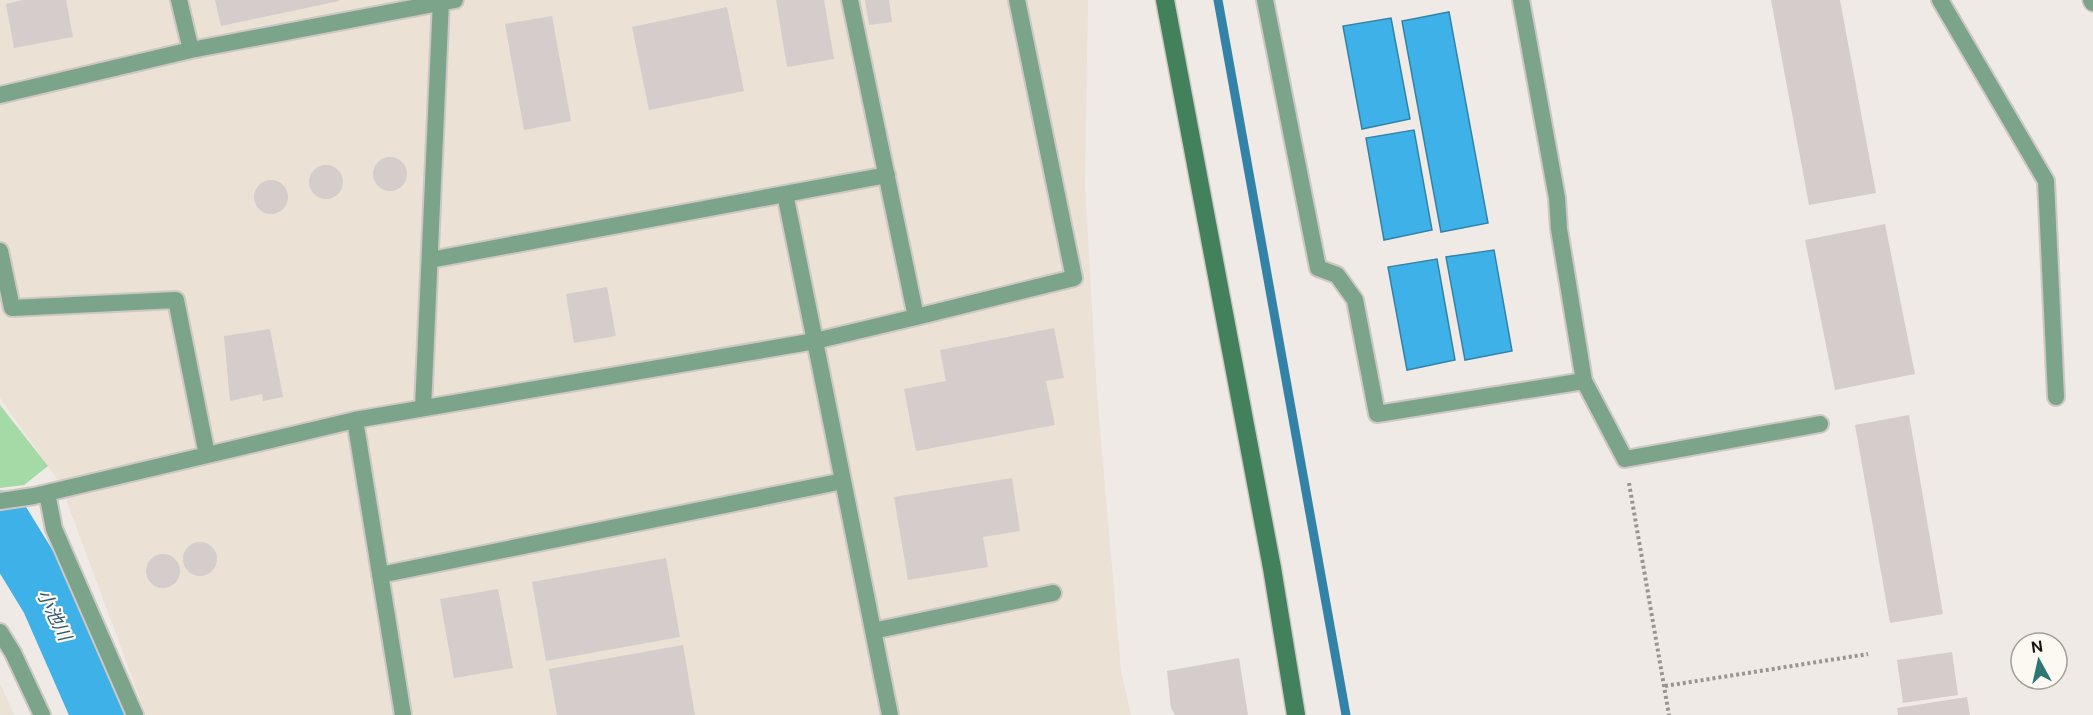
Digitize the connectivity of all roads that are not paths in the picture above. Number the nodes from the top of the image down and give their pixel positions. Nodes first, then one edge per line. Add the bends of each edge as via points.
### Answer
1 (179, 0) edge
2 (850, 0) edge
3 (1017, 0) edge
4 (1165, 0) edge
5 (1265, 0) edge
6 (1521, 0) edge
7 (1940, 0) edge
8 (445, 1) edge
9 (191, 50) junction
10 (0, 95) edge
11 (886, 175) junction
12 (785, 194) junction
13 (0, 251) edge
14 (430, 260) junction
15 (916, 317) junction
16 (815, 341) junction
17 (1584, 381) junction
18 (2056, 397) dead end
19 (423, 408) junction
20 (356, 420) junction
21 (1820, 424) dead end
22 (207, 455) junction
23 (843, 481) junction
24 (41, 494) junction
25 (0, 501) edge
26 (380, 575) junction
27 (1053, 593) dead end
28 (873, 631) junction
29 (0, 632) edge
30 (42, 715) edge
31 (135, 715) edge
32 (403, 715) edge
33 (890, 715) edge
34 (1296, 715) edge

1 - 9 lane
2 - 11 lane
3 - 15 lane via 1074,278
4 - 34 street
5 - 17 lane via 1318,268 1337,276 1355,300 1377,414
6 - 17 lane via 1557,198
7 - 18 lane via 2046,181
8 - 9 lane
8 - 14 lane
9 - 10 lane
11 - 12 lane
11 - 15 lane
12 - 14 lane
12 - 16 lane
13 - 22 lane via 12,309 176,300
14 - 19 lane
15 - 16 lane
16 - 19 lane
16 - 23 lane
17 - 21 lane via 1625,459
19 - 20 lane
20 - 22 lane
20 - 26 lane
22 - 24 lane
23 - 26 lane
23 - 28 lane
24 - 25 lane
24 - 31 lane
26 - 32 lane
27 - 28 lane
28 - 33 lane
29 - 30 lane

